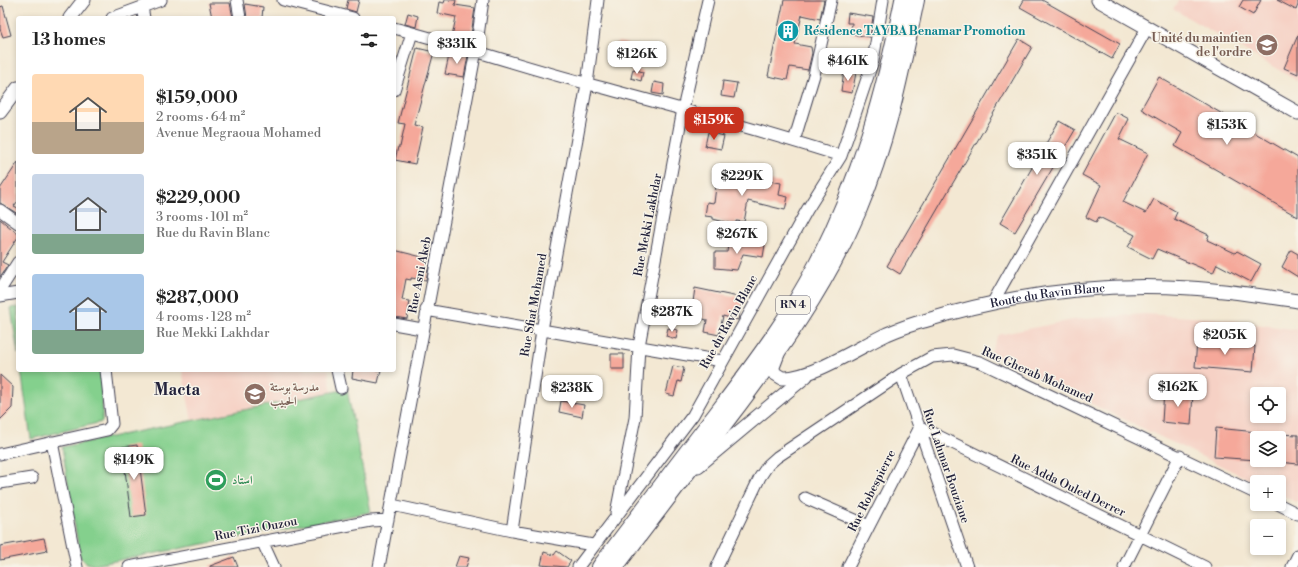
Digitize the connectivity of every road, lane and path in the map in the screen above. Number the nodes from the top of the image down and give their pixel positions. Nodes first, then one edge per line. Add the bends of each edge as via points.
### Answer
1 (84, 0) edge
2 (161, 0) edge
3 (237, 0) edge
4 (283, 0) edge
5 (483, 0) edge
6 (598, 0) edge
7 (708, 0) edge
8 (831, 0) edge
9 (883, 0) edge
10 (903, 0) edge
11 (916, 0) edge
12 (1098, 0) edge
13 (307, 3) edge
14 (143, 13) edge
15 (72, 16) edge
16 (124, 16) edge
17 (240, 16) edge
18 (347, 16) edge
19 (1147, 28) junction
20 (396, 29) edge
21 (412, 33) junction
22 (476, 50) junction
23 (396, 84) edge
24 (587, 84) junction
25 (16, 91) edge
26 (683, 109) junction
27 (0, 112) edge
28 (1298, 113) edge
29 (794, 141) junction
30 (841, 156) junction
31 (0, 210) edge
32 (16, 222) edge
33 (16, 265) edge
34 (0, 290) edge
35 (16, 293) edge
36 (0, 296) edge
37 (1298, 301) edge
38 (993, 302) junction
39 (426, 310) junction
40 (396, 324) edge
41 (422, 329) junction
42 (542, 330) junction
43 (639, 346) junction
44 (780, 349) junction
45 (722, 361) junction
46 (106, 372) edge
47 (337, 372) edge
48 (810, 372) junction
49 (901, 374) junction
50 (341, 388) dead end
51 (920, 427) junction
52 (52, 442) junction
53 (0, 454) edge
54 (1180, 456) junction
55 (684, 477) junction
56 (32, 478) dead end
57 (0, 483) edge
58 (1250, 491) edge
59 (805, 498) dead end
60 (392, 505) junction
61 (1286, 508) edge
62 (1298, 514) edge
63 (615, 516) junction
64 (388, 520) junction
65 (869, 526) junction
66 (512, 531) junction
67 (1140, 536) junction
68 (262, 541) junction
69 (593, 545) junction
70 (1298, 556) edge
71 (160, 564) edge
72 (77, 567) edge
73 (129, 567) edge
74 (274, 567) edge
75 (379, 567) edge
76 (578, 567) edge
77 (600, 567) edge
78 (615, 567) edge
79 (717, 567) edge
80 (848, 567) edge
81 (967, 567) edge
82 (1124, 567) edge
83 (1205, 567) edge
84 (1292, 567) edge

1 - 15 main road
2 - 14 street
3 - 17 street
4 - 13 street
5 - 22 street, Rue Asni Akeb
6 - 24 street, Rue Sfiat Mohamed
7 - 26 street, Rue Mekki Lakhdar
8 - 29 street via 814,74
9 - 30 street, Rue du Ravin Blanc via 873,61
10 - 77 highway, RN 4 via 873,128 851,189 817,265 768,345
11 - 44 highway, RN 4 via 886,134 860,205 815,295
12 - 19 main road
13 - 18 street
14 - 16 street
19 - 28 main road
19 - 38 street
20 - 21 street
21 - 22 street
21 - 23 street
22 - 24 street
22 - 39 street, Rue Asni Akeb
24 - 26 street
24 - 42 street, Rue Sfiat Mohamed
25 - 27 main road
26 - 29 street
26 - 43 street, Rue Mekki Lakhdar
29 - 30 street
30 - 45 street, Rue du Ravin Blanc via 807,210
31 - 32 street
33 - 34 street
35 - 36 street
37 - 38 main road, Route du Ravin Blanc via 1190,288 1125,287 1061,292
38 - 48 main road, Route du Ravin Blanc via 923,321 888,334
39 - 41 street, Rue Asni Akeb
39 - 42 street
40 - 41 street
41 - 60 street, Rue Asni Akeb
42 - 43 street
42 - 66 street, Rue Sfiat Mohamed
43 - 45 street
43 - 63 street, Rue Mekki Lakhdar via 635,418
44 - 48 main road via 774,367 774,373 778,377 785,379
44 - 55 highway, RN 4
45 - 63 street, Rue du Ravin Blanc via 693,415
46 - 52 street via 112,424 107,430
47 - 50 street
48 - 55 main road
49 - 51 street, Rue Lahmar Bouziane
49 - 54 street, Rue Gherab Mohamed via 932,357 953,355 980,362
49 - 79 street, Rue Gherab Mohamed via 768,465
51 - 65 street, Rue Robespierre
51 - 67 street, Rue Adda Ouled Derrer
51 - 81 street, Rue Lahmar Bouziane
52 - 53 street
52 - 72 street
54 - 58 street, Rue Gherab Mohamed
54 - 67 street
55 - 78 highway, RN 4
56 - 57 street
59 - 65 street
60 - 64 street, Rue Asni Akeb
60 - 66 street
61 - 62 street
63 - 69 street, Rue du Ravin Blanc
64 - 68 street, Rue Tizi Ouzou
64 - 75 street, Rue Asni Akeb
65 - 80 street, Rue Robespierre
66 - 69 street
67 - 82 street
67 - 83 street, Rue Adda Ouled Derrer
68 - 71 street, Rue Tizi Ouzou
68 - 74 street
69 - 76 street, Rue du Ravin Blanc
70 - 84 street
71 - 73 street, Rue Tizi Ouzou

